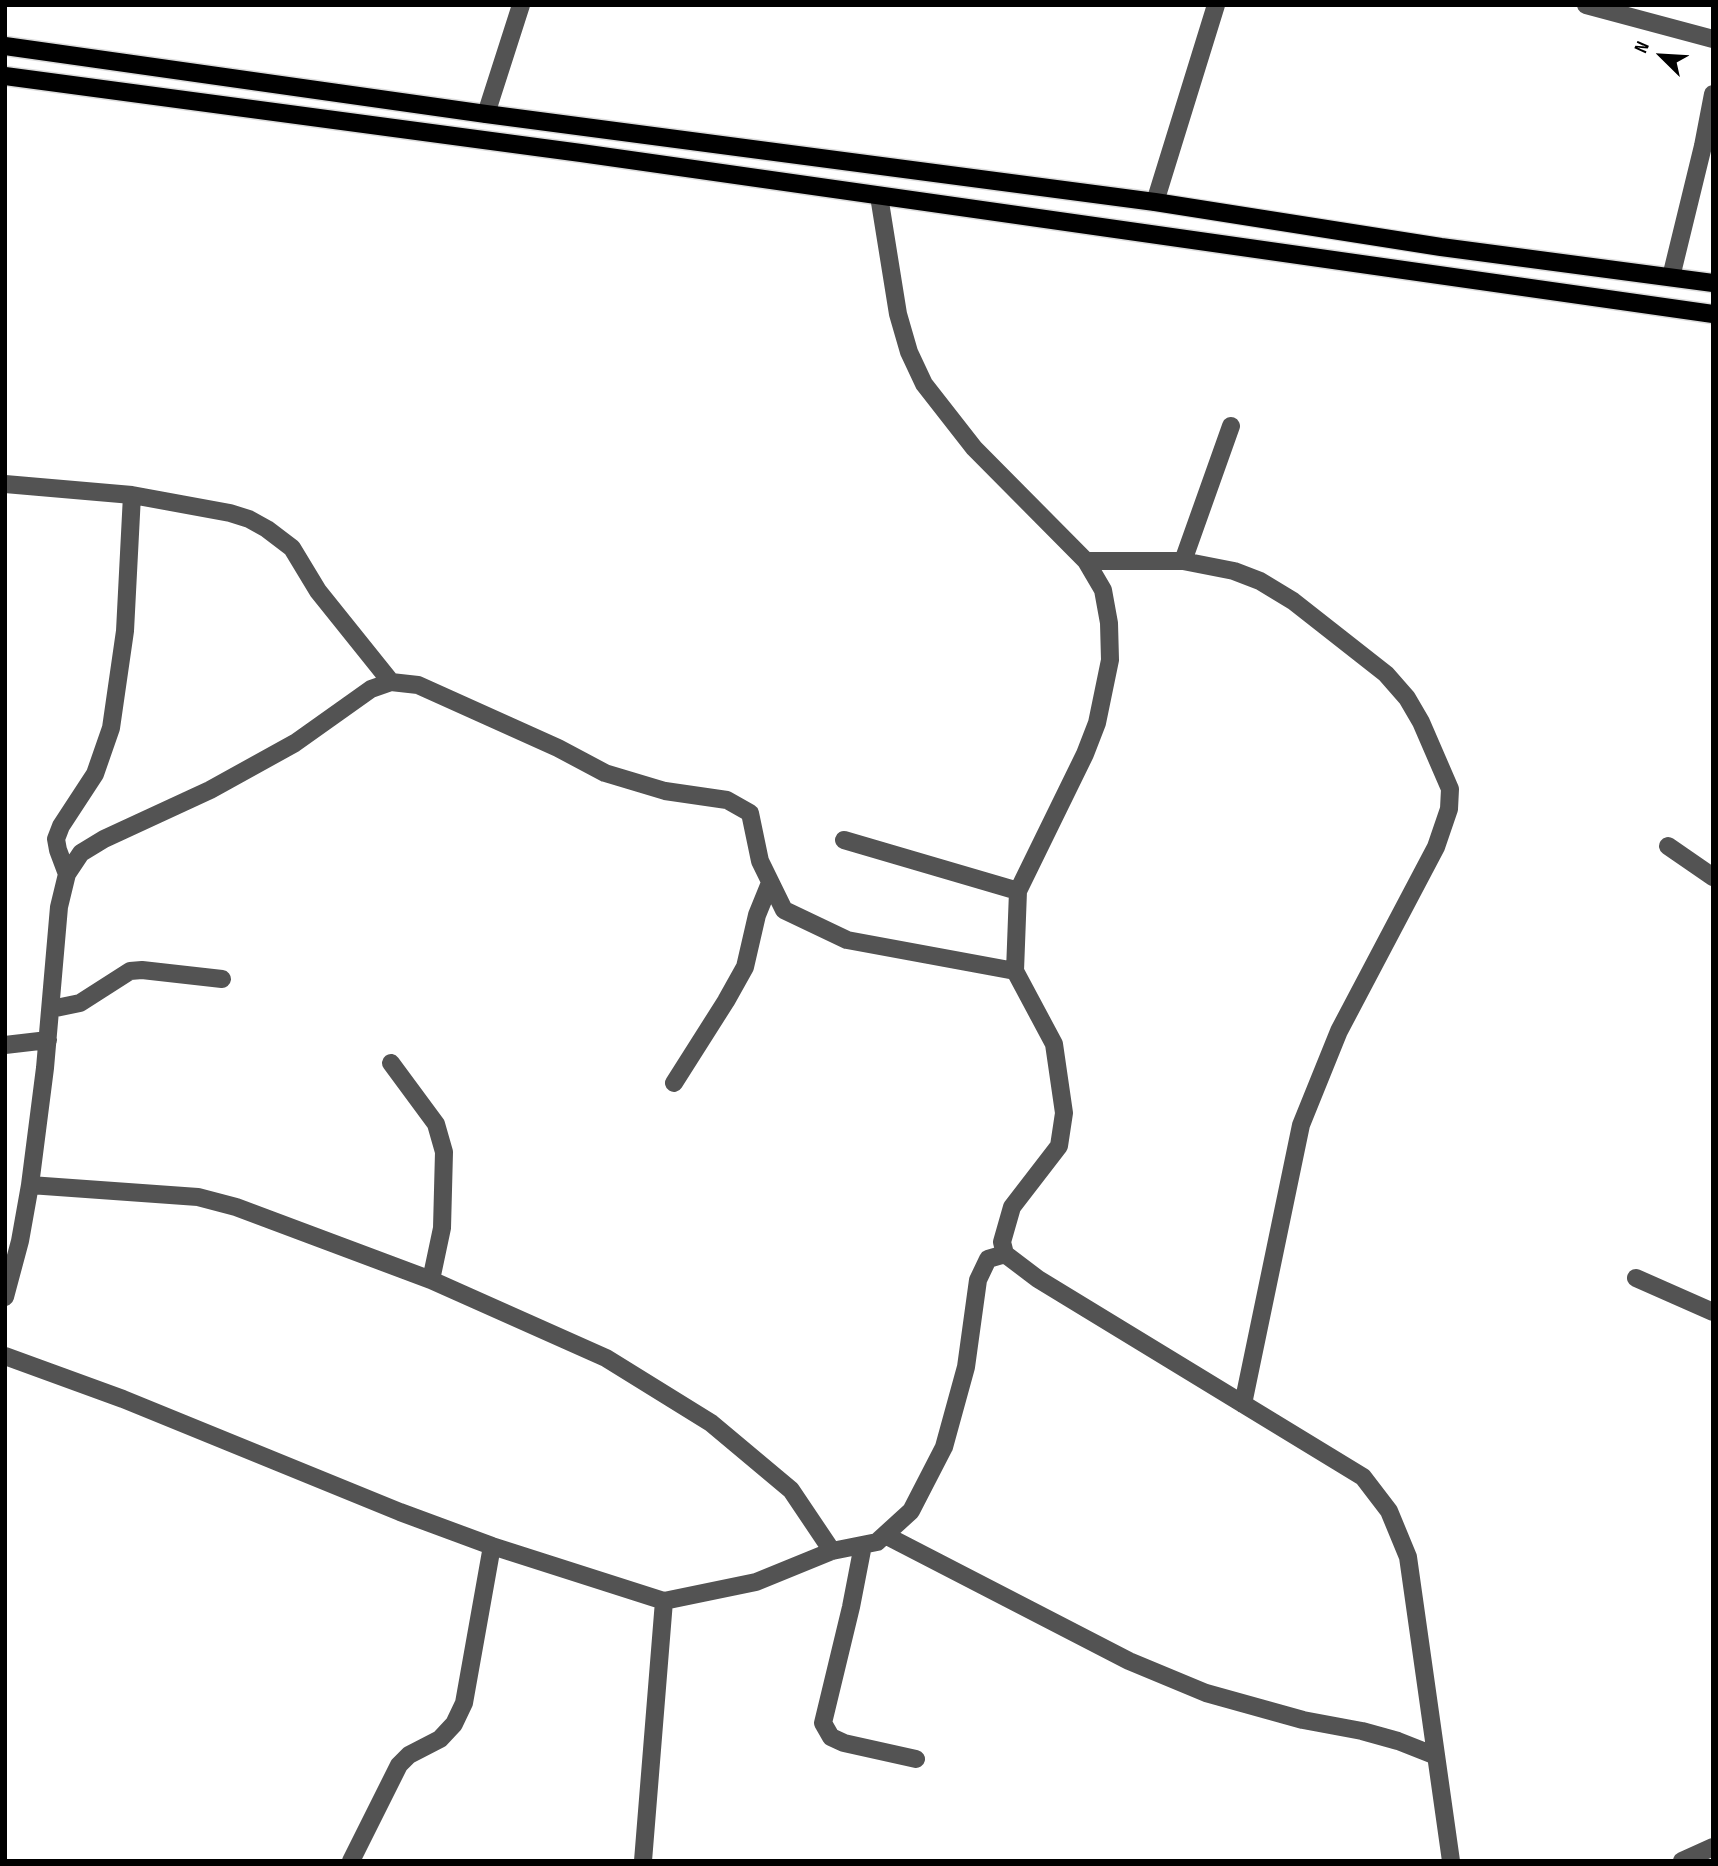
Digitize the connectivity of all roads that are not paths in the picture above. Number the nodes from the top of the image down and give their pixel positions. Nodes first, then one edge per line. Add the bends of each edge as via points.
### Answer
1 (521, 5) edge
2 (1216, 5) edge
3 (1586, 5) edge
4 (1713, 39) edge
5 (5, 46) edge
6 (5, 76) edge
7 (1713, 94) edge
8 (486, 114) junction
9 (879, 196) junction
10 (1155, 202) junction
11 (1671, 277) junction
12 (1713, 283) edge
13 (1713, 314) edge
14 (1231, 426) dead end
15 (5, 484) edge
16 (132, 495) junction
17 (1086, 561) junction
18 (1183, 561) junction
19 (391, 682) junction
20 (844, 841) dead end
21 (1668, 846) dead end
22 (67, 874) junction
23 (1713, 877) edge
24 (770, 883) junction
25 (1018, 891) junction
26 (1015, 971) junction
27 (222, 979) dead end
28 (51, 1009) junction
29 (48, 1040) junction
30 (5, 1045) edge
31 (391, 1063) dead end
32 (674, 1083) dead end
33 (30, 1185) junction
34 (1005, 1254) junction
35 (1636, 1278) dead end
36 (431, 1280) junction
37 (5, 1297) edge
38 (1713, 1312) edge
39 (5, 1356) edge
40 (1243, 1404) junction
41 (885, 1535) junction
42 (863, 1545) junction
43 (492, 1546) junction
44 (832, 1551) junction
45 (664, 1601) junction
46 (1436, 1756) junction
47 (916, 1759) dead end
48 (1713, 1847) edge
49 (351, 1861) edge
50 (643, 1861) edge
51 (1451, 1861) edge
52 (1682, 1861) edge

1 - 8 street
2 - 10 street
3 - 4 street
5 - 8 main road
6 - 9 main road
7 - 11 street
8 - 10 main road
9 - 13 main road
9 - 17 street via 898,314 924,384 974,448
10 - 11 main road
11 - 12 main road
14 - 18 street
15 - 16 street
16 - 19 street via 230,513 267,528 292,548 318,591
16 - 22 street via 125,631 111,728 95,774 56,839
17 - 18 street
17 - 25 street via 1103,590 1110,623 1104,691 1085,754
18 - 40 street via 1260,581 1293,601 1385,674 1408,698 1450,789 1449,809 1436,847 1339,1031 1301,1125
19 - 22 street via 371,689 283,750 92,846 81,853
19 - 24 street via 418,685 605,773 664,790 727,800 750,813 760,861
20 - 25 street
21 - 23 street
22 - 28 street via 59,906
24 - 26 street via 784,910 847,940
24 - 32 street via 745,967
25 - 26 street
26 - 34 street via 1054,1044 1064,1113 1059,1146 1013,1207 1002,1241
27 - 28 street via 130,971 80,1003
28 - 29 street
29 - 30 street
29 - 33 street
31 - 36 street via 436,1124 443,1152 442,1227
33 - 36 street via 198,1196
33 - 37 street
34 - 40 street via 1038,1279
34 - 41 street via 988,1259 978,1280 966,1367 944,1447 911,1511
35 - 38 street
36 - 44 street via 606,1357 711,1423 791,1490
39 - 43 street
40 - 46 street via 1363,1477 1389,1511 1408,1557
41 - 42 street
41 - 46 street via 1129,1661 1206,1693 1362,1731
42 - 44 street
42 - 47 street via 823,1723 831,1737 844,1743
43 - 45 street
43 - 49 street via 464,1703 440,1739 399,1765
44 - 45 street via 756,1582
45 - 50 street
46 - 51 street
48 - 52 street

